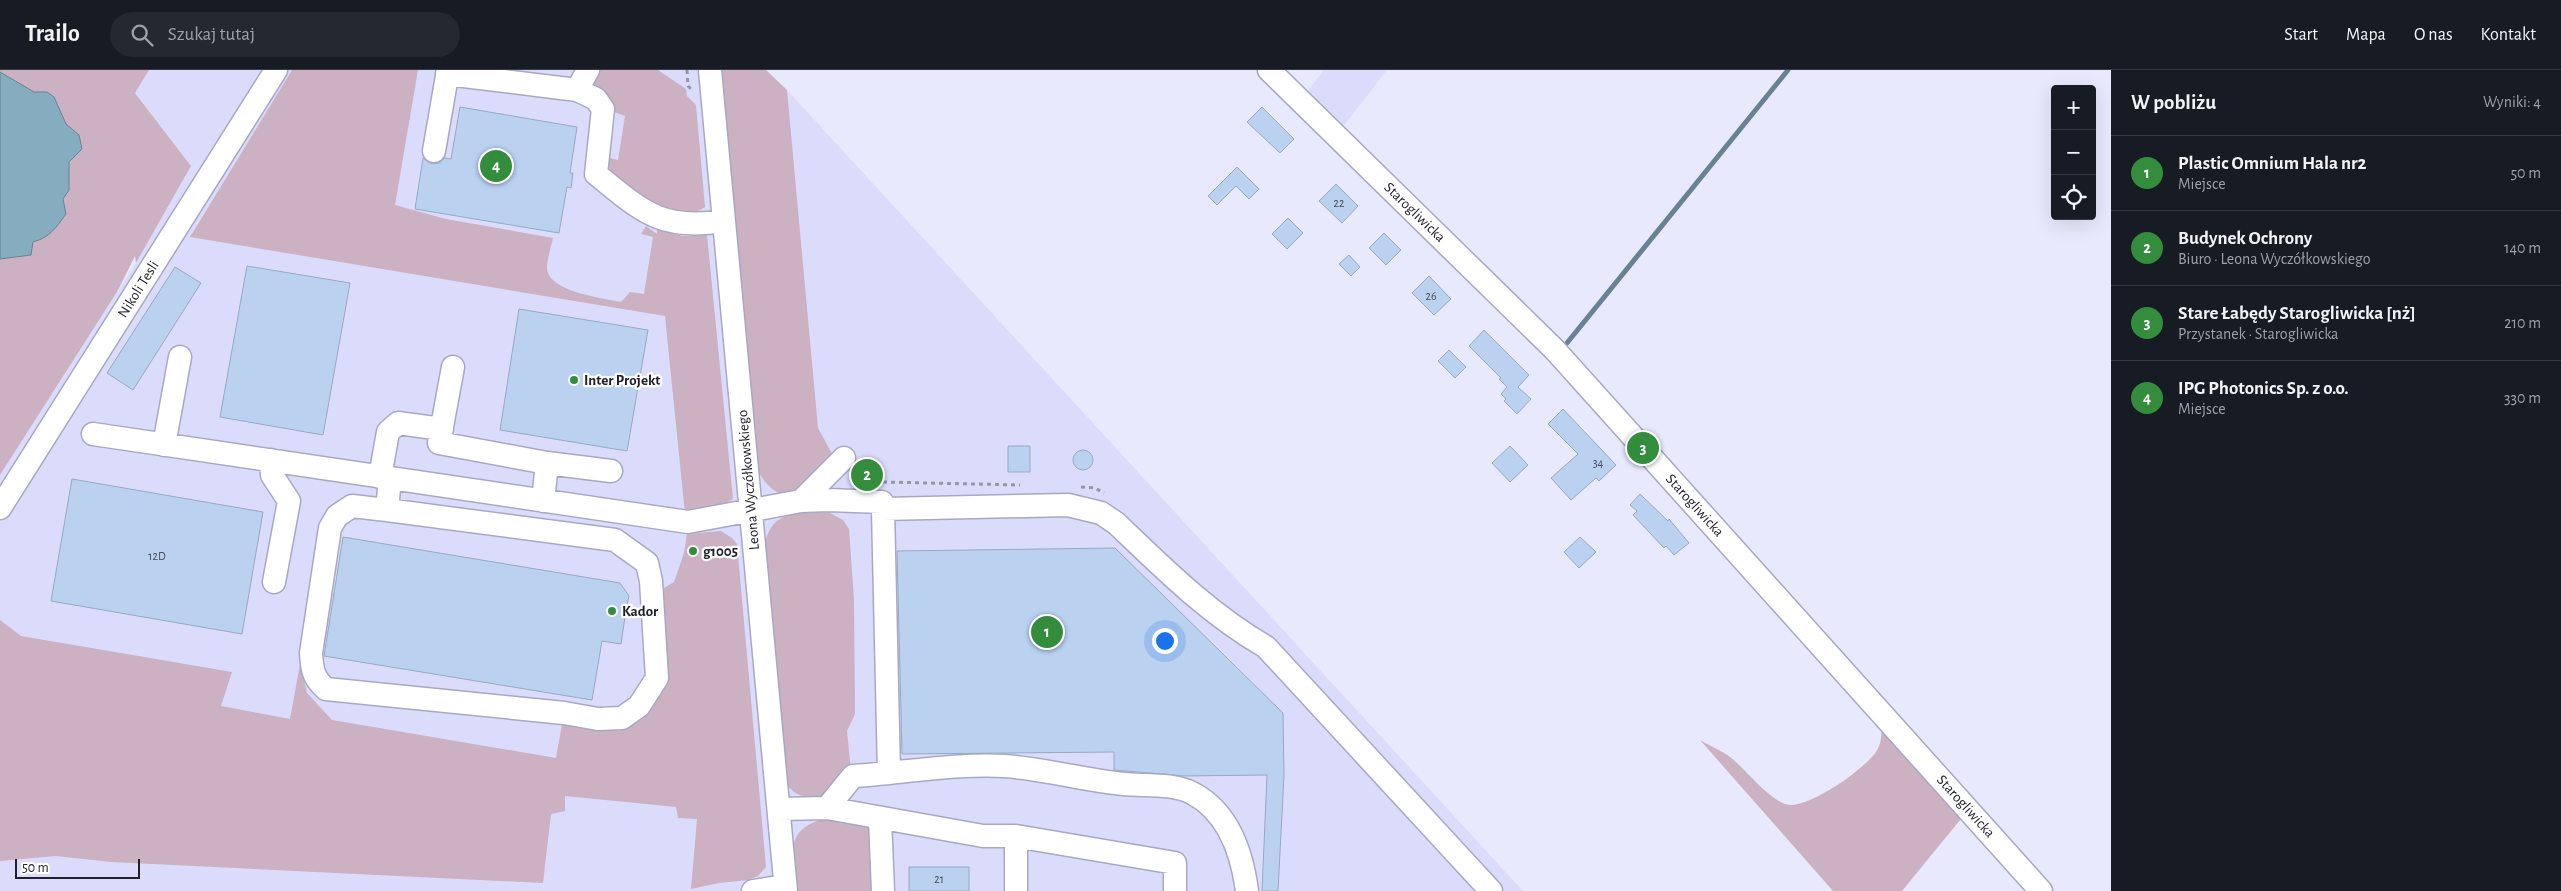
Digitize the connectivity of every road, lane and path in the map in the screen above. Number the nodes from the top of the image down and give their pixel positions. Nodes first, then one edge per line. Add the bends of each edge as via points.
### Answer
1 (588, 70) edge
2 (687, 70) edge
3 (710, 70) edge
4 (1269, 70) edge
5 (448, 72) edge
6 (273, 75) edge
7 (688, 78) dead end
8 (577, 90) junction
9 (434, 151) dead end
10 (724, 221) junction
11 (180, 357) dead end
12 (453, 367) dead end
13 (442, 429) junction
14 (93, 434) dead end
15 (164, 445) junction
16 (844, 458) dead end
17 (271, 460) junction
18 (548, 463) junction
19 (611, 471) dead end
20 (385, 477) junction
21 (883, 481) dead end
22 (874, 482) dead end
23 (544, 501) junction
24 (801, 501) junction
25 (0, 508) edge
26 (883, 509) junction
27 (387, 510) junction
28 (750, 510) junction
29 (628, 513) junction
30 (614, 540) junction
31 (274, 582) dead end
32 (889, 774) junction
33 (827, 808) junction
34 (779, 809) junction
35 (880, 818) junction
36 (1016, 836) junction
37 (785, 888) edge
38 (753, 891) edge
39 (883, 891) edge
40 (1016, 891) edge
41 (1175, 891) edge
42 (1247, 891) edge
43 (1491, 891) edge
44 (2042, 891) edge

1 - 8 street
2 - 7 path
3 - 10 street, Leona Wyczółkowskiego
4 - 44 street, Starogliwicka via 1555,350
5 - 8 street
5 - 9 street
6 - 25 street, Nikoli Tesli
8 - 10 street via 596,98 603,109 596,174 657,219 685,224
10 - 28 street, Leona Wyczółkowskiego
11 - 15 street
12 - 13 street
13 - 18 street via 439,443
13 - 20 street via 398,423 388,432
14 - 15 street
15 - 17 street
16 - 24 street
17 - 20 street
17 - 31 street via 272,476 289,501
18 - 19 street
18 - 23 street
20 - 23 street
20 - 27 street
21 - 22 path
23 - 29 street
24 - 26 street via 882,502
24 - 28 street
26 - 32 street
26 - 43 street via 1068,505 1101,513 1116,523 1199,601 1242,633 1266,646
27 - 30 street
27 - 30 street via 352,506 337,516 330,528 311,653 312,671 317,682 326,689 598,719 622,718 639,706 656,678 651,581 647,562
28 - 29 street via 688,522
28 - 34 street, Leona Wyczółkowskiego
29 - 30 street
32 - 33 street via 853,776
32 - 42 street via 1004,766 1190,792 1204,801 1226,824 1244,866
33 - 34 street
33 - 35 street
34 - 37 street, Leona Wyczółkowskiego
35 - 36 street via 983,836
35 - 39 street
36 - 40 street
36 - 41 street via 1174,863
37 - 38 street

